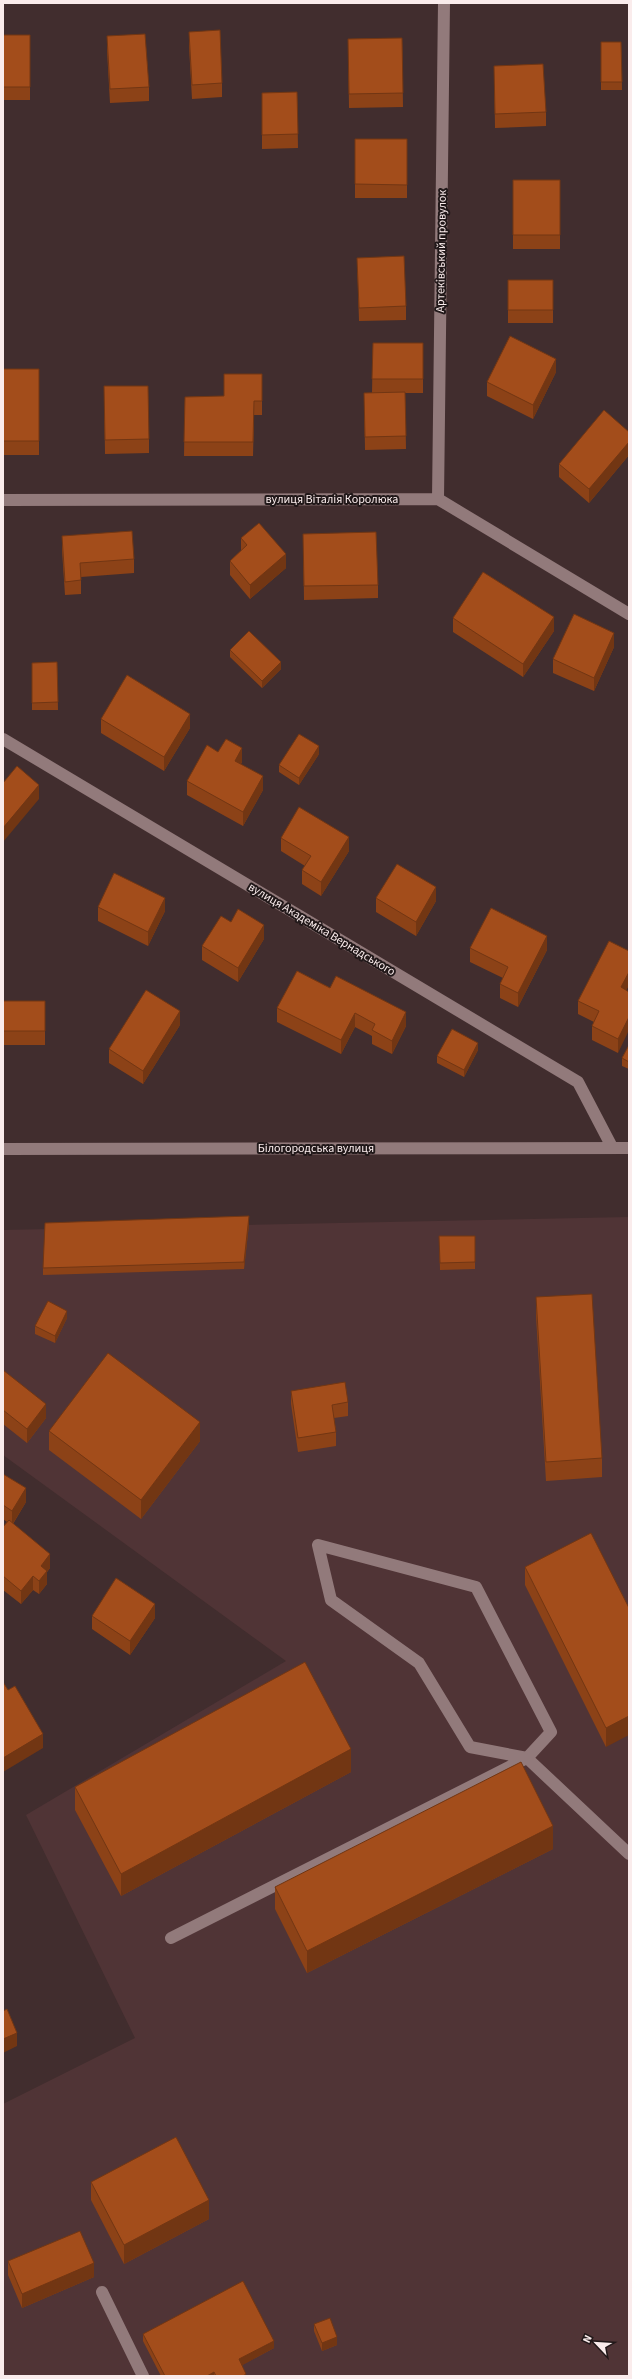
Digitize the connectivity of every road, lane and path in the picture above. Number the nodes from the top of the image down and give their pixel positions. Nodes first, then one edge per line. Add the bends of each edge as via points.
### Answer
1 (444, 3) edge
2 (438, 499) junction
3 (3, 500) edge
4 (629, 614) edge
5 (3, 739) edge
6 (612, 1147) junction
7 (3, 1148) edge
8 (629, 1148) edge
9 (527, 1758) junction
10 (629, 1854) edge
11 (170, 1938) dead end
12 (102, 2292) dead end
13 (143, 2376) edge

1 - 2 street, Артеківський провулок
2 - 3 street, вулиця Віталія Королюка
2 - 4 street
5 - 6 street, вулиця Академіка Вернадського via 578,1082
6 - 7 street, Білогородська вулиця
6 - 8 street, Білогородська вулиця
9 - 9 street via 551,1732 476,1587 318,1546 331,1600 419,1663 470,1747
9 - 10 street
9 - 11 street
12 - 13 street

